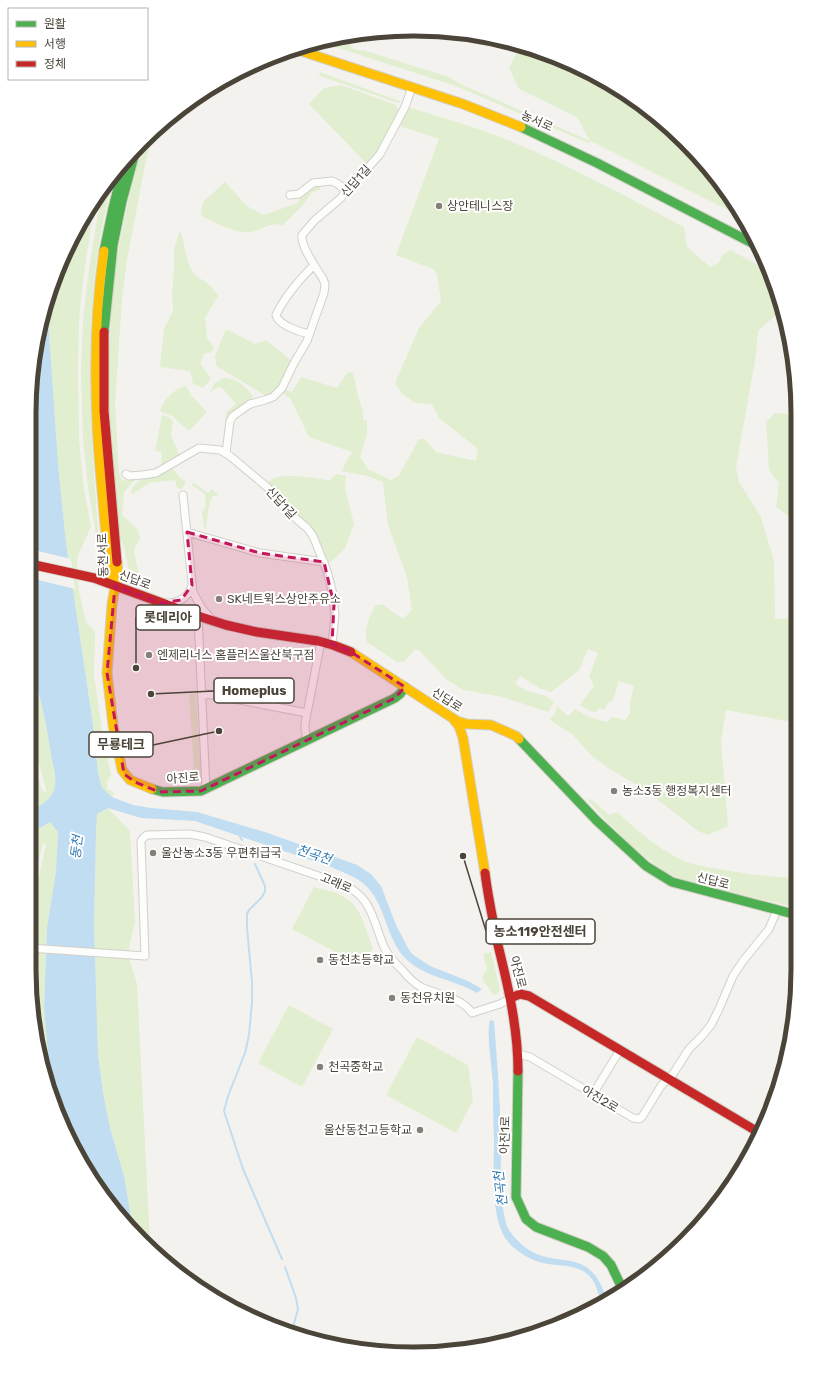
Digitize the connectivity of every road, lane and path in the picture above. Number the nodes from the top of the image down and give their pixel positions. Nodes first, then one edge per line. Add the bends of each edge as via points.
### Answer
1 (305, 52) edge
2 (412, 87) junction
3 (132, 162) edge
4 (121, 176) edge
5 (346, 191) junction
6 (290, 195) dead end
7 (749, 241) edge
8 (314, 265) junction
9 (309, 334) junction
10 (226, 453) junction
11 (126, 474) dead end
12 (183, 495) dead end
13 (187, 532) junction
14 (324, 562) junction
15 (36, 565) edge
16 (192, 585) junction
17 (116, 586) junction
18 (162, 603) junction
19 (198, 616) junction
20 (214, 622) junction
21 (322, 641) junction
22 (332, 644) junction
23 (405, 687) junction
24 (202, 693) junction
25 (308, 713) junction
26 (454, 720) junction
27 (481, 724) junction
28 (307, 739) junction
29 (464, 742) junction
30 (206, 789) junction
31 (777, 910) junction
32 (791, 914) edge
33 (36, 948) edge
34 (506, 975) junction
35 (511, 998) junction
36 (544, 1004) junction
37 (620, 1050) junction
38 (518, 1054) junction
39 (668, 1079) junction
40 (593, 1094) junction
41 (755, 1130) edge
42 (620, 1285) edge

1 - 2 street, 농서로
2 - 5 street, 신답1길 via 384,148
2 - 7 street, 농서로 via 530,130
3 - 17 street, 동천서로 via 113,245 104,332 104,411 118,571
4 - 17 street, 동천서로 via 105,244 96,332 95,371 100,470 110,568
5 - 6 street via 332,181 313,183 299,194
5 - 8 street, 신답1길 via 314,220 302,235 304,247
8 - 9 street, 신답1길 via 323,279 325,288
8 - 9 street via 291,290 276,315 284,324
9 - 10 street, 신답1길 via 279,392 269,399 250,404 232,416
10 - 11 street, 신답1길 via 199,448 156,473 130,476
10 - 14 street, 신답1길 via 267,487 287,511 310,532
12 - 13 street
13 - 14 street via 260,554
13 - 16 street
14 - 22 street, 신답1길 via 335,615
15 - 17 street, 신답로
16 - 18 street via 181,600
16 - 20 street via 201,607
17 - 18 street, 신답로
17 - 30 street, 아진로 via 112,604 107,673 122,770 130,780 159,792
18 - 19 street, 신답로
19 - 20 street, 신답로
19 - 24 street
20 - 21 street, 신답로 via 257,632
21 - 22 street, 신답로
21 - 25 street
22 - 23 street, 신답로 via 348,650
23 - 26 street, 신답로
23 - 28 street, 아진로 via 395,698
24 - 25 street
24 - 30 street
25 - 28 street via 305,730
26 - 27 street, 신답로
26 - 29 street, 아진로 via 459,726
27 - 29 street via 470,732
27 - 31 street, 신답로 via 497,727 521,740 597,820 637,858 656,872 680,885
28 - 30 street, 아진로
29 - 34 street, 아진로 via 488,894
31 - 32 street, 신답로
31 - 39 street via 769,929 733,976 711,1026 689,1049
33 - 35 street, 고래로 via 145,956 142,838 147,835 190,834 353,889 367,903 388,953 408,978 421,987 461,1003 472,1013
34 - 35 street, 아진로
34 - 36 street
35 - 36 street, 아진로 via 526,994
35 - 38 street, 아진1로
36 - 37 street, 아진로
37 - 39 street, 아진로
37 - 40 street
38 - 40 street, 아진2로 via 530,1057
38 - 42 street, 아진1로 via 515,1191 522,1211 528,1222 539,1229 599,1252 611,1265
39 - 40 street, 아진2로 via 639,1119
39 - 41 street, 아진로

